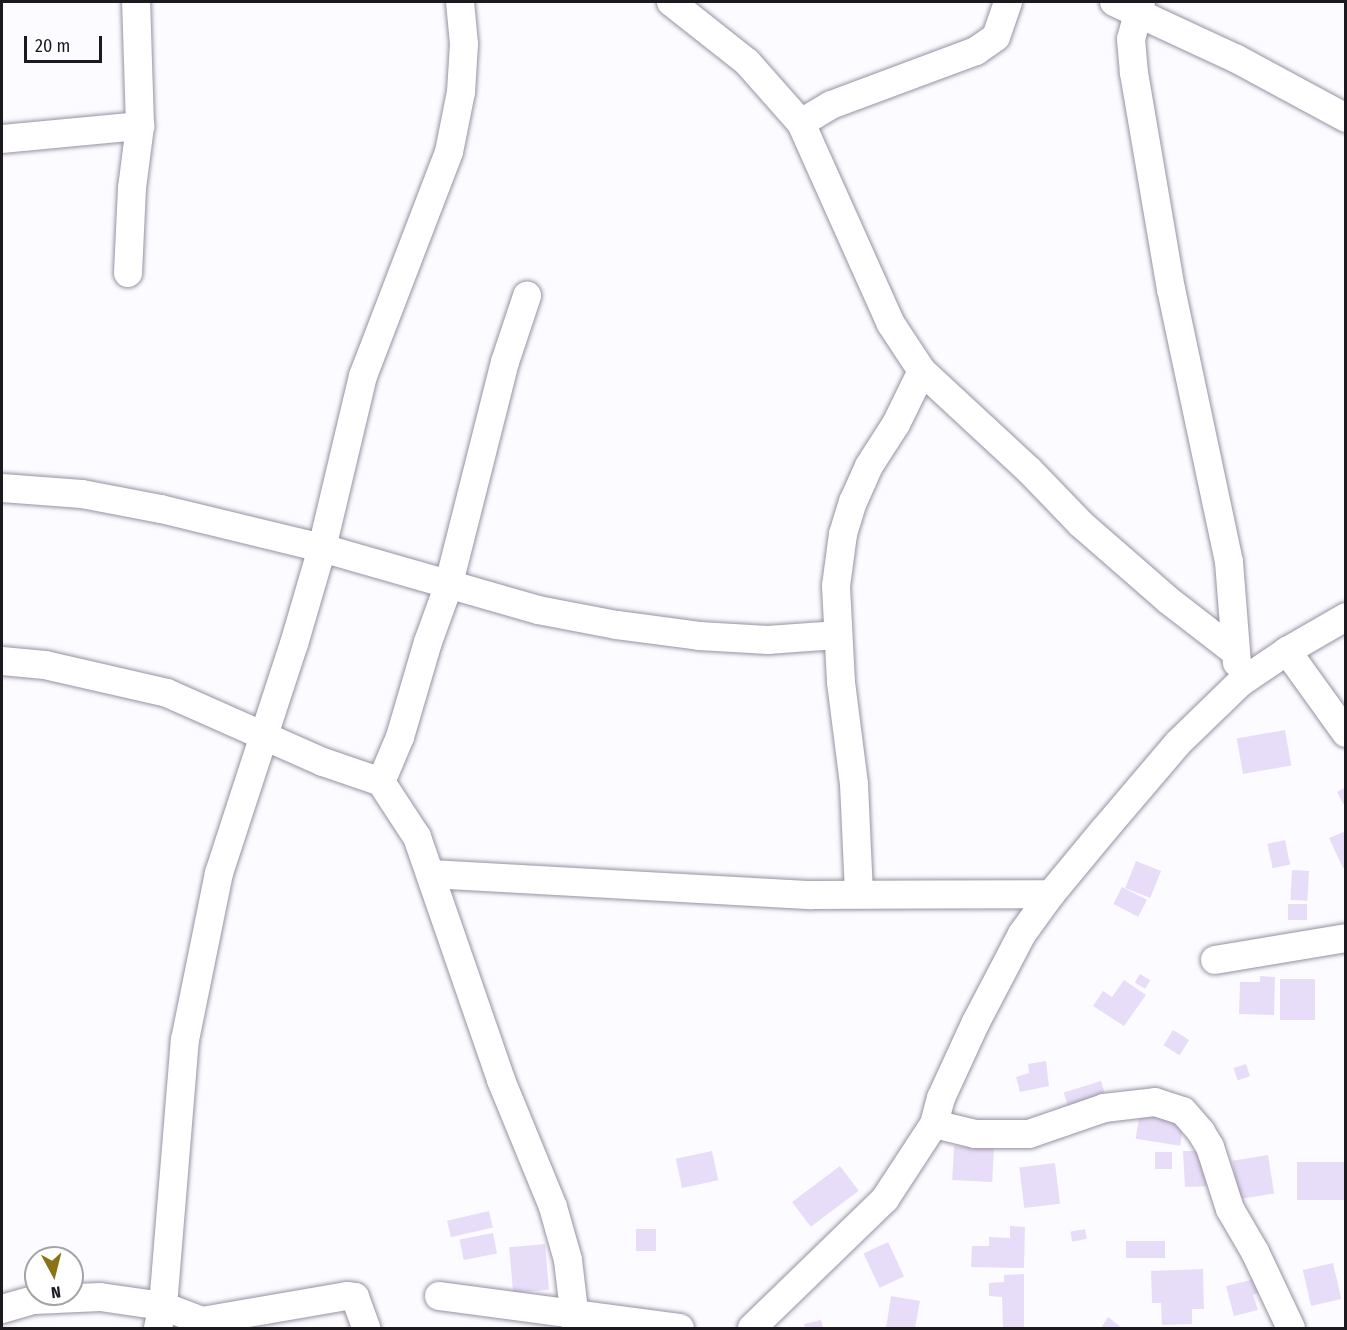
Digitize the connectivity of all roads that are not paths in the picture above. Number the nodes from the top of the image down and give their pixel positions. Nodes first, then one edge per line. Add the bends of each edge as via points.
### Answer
1 (136, 2) edge
2 (460, 2) edge
3 (671, 2) edge
4 (1008, 2) edge
5 (1130, 5) edge
6 (1346, 118) edge
7 (801, 123) junction
8 (140, 126) junction
9 (2, 139) edge
10 (128, 273) dead end
11 (527, 296) dead end
12 (922, 371) junction
13 (2, 488) edge
14 (322, 548) junction
15 (448, 587) junction
16 (1346, 617) edge
17 (837, 635) junction
18 (1234, 651) junction
19 (1287, 651) junction
20 (2, 661) edge
21 (1240, 683) junction
22 (1346, 733) edge
23 (264, 736) junction
24 (381, 782) junction
25 (431, 874) junction
26 (859, 894) junction
27 (1051, 894) junction
28 (1346, 938) edge
29 (1215, 960) dead end
30 (934, 1124) junction
31 (439, 1296) dead end
32 (2, 1308) edge
33 (161, 1317) edge
34 (575, 1321) edge
35 (205, 1325) edge
36 (762, 1325) edge
37 (366, 1329) edge
38 (680, 1329) edge
39 (1291, 1329) edge

1 - 8 street
2 - 14 street via 464,44 461,92 449,152 363,376
3 - 7 street via 747,62
4 - 7 street via 996,37 976,51 831,105
5 - 6 street
5 - 18 street via 1134,73 1171,289 1229,562
7 - 12 street via 891,324
8 - 9 street
8 - 10 street
11 - 15 street via 505,362
12 - 17 street via 853,502 843,534 836,586
12 - 18 street via 1081,524
13 - 14 street via 82,494 161,508
14 - 15 street
14 - 23 street
15 - 17 street via 538,610 699,636 768,640
15 - 24 street via 400,738
16 - 19 street
17 - 26 street via 855,784
18 - 21 street
19 - 21 street
19 - 22 street
20 - 23 street via 45,665 167,693
21 - 27 street via 1178,743
23 - 24 street
23 - 33 street via 219,873 187,1029
24 - 25 street via 417,837
25 - 26 street via 811,895
25 - 34 street via 501,1080 553,1207 568,1260
26 - 27 street
27 - 30 street via 1022,934 976,1022 941,1098
28 - 29 street
30 - 36 street via 885,1199
30 - 39 street via 975,1134 1029,1134 1104,1108 1155,1102 1183,1111 1210,1147 1230,1209
31 - 34 street
32 - 33 street via 34,1300 99,1297
33 - 35 street
34 - 38 street
35 - 37 street via 347,1296 355,1297

